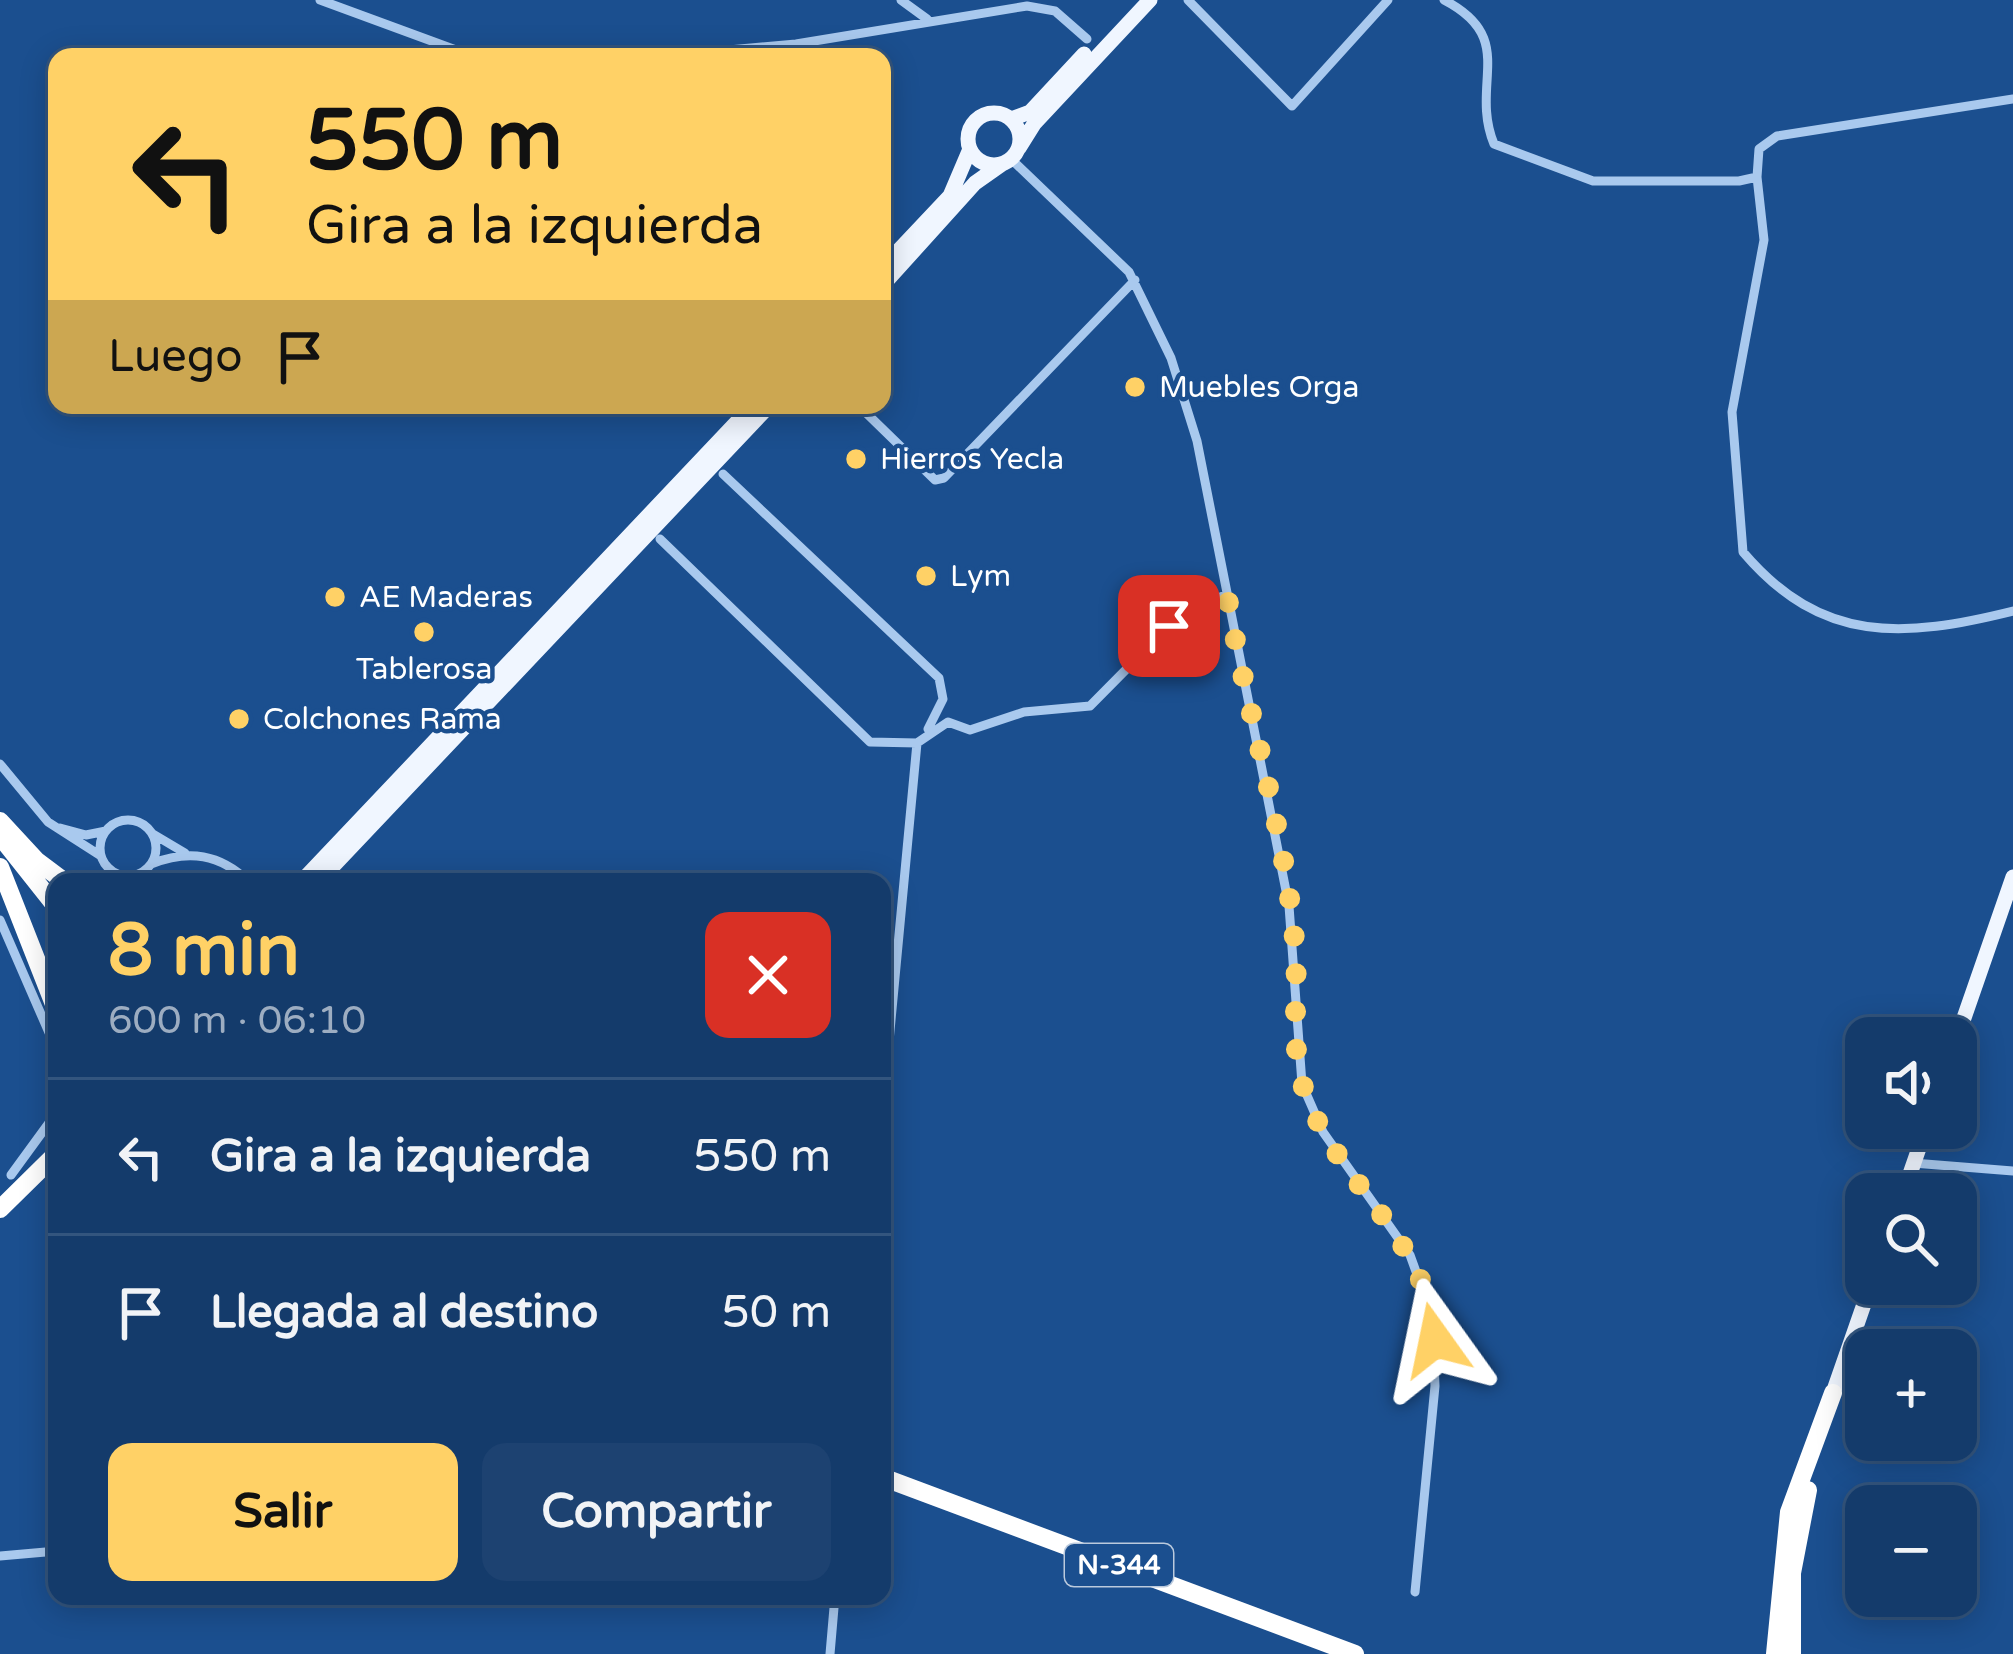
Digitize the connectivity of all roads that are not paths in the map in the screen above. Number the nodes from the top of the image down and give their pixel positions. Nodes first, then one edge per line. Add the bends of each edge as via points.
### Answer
1 (320, 0) edge
2 (901, 0) edge
3 (1136, 0) edge
4 (1150, 0) edge
5 (1188, 0) edge
6 (1388, 0) edge
7 (1444, 0) edge
8 (928, 19) junction
9 (1087, 39) dead end
10 (451, 48) edge
11 (752, 48) edge
12 (2013, 99) edge
13 (1011, 119) junction
14 (970, 149) junction
15 (1011, 157) junction
16 (1757, 177) junction
17 (891, 258) edge
18 (891, 276) edge
19 (1135, 280) junction
20 (732, 414) edge
21 (761, 414) edge
22 (867, 414) edge
23 (723, 473) dead end
24 (660, 539) dead end
25 (1227, 594) junction
26 (2013, 611) edge
27 (917, 743) junction
28 (0, 764) edge
29 (0, 821) edge
30 (48, 822) junction
31 (106, 831) junction
32 (152, 834) junction
33 (0, 836) edge
34 (190, 855) junction
35 (101, 856) junction
36 (151, 864) junction
37 (0, 867) edge
38 (55, 873) edge
39 (118, 873) edge
40 (134, 873) edge
41 (238, 873) edge
42 (309, 873) edge
43 (327, 873) edge
44 (2013, 877) edge
45 (48, 897) edge
46 (0, 920) edge
47 (48, 989) edge
48 (1964, 1017) edge
49 (891, 1020) edge
50 (48, 1030) edge
51 (48, 1124) edge
52 (1918, 1149) edge
53 (48, 1155) edge
54 (48, 1162) edge
55 (1913, 1163) junction
56 (2013, 1172) edge
57 (36, 1173) junction
58 (1910, 1173) edge
59 (11, 1175) dead end
60 (0, 1209) edge
61 (1864, 1305) edge
62 (1833, 1393) junction
63 (891, 1480) edge
64 (48, 1552) edge
65 (0, 1556) edge
66 (1414, 1592) dead end
67 (834, 1605) edge
68 (830, 1654) edge
69 (1355, 1654) edge
70 (1774, 1654) edge
71 (1792, 1654) edge

1 - 10 street
2 - 8 street
3 - 13 main road via 1030,112
4 - 15 main road
5 - 6 street via 1292,106
7 - 16 street via 1476,18 1486,35 1490,133 1507,153 1605,182
8 - 9 street via 1046,8
8 - 11 street
12 - 16 street via 1777,136 1759,148
13 - 14 main road via 979,118
13 - 15 main road via 1020,135
14 - 15 main road via 980,161
14 - 17 main road via 950,196
15 - 18 main road via 975,183
15 - 19 street
16 - 26 street via 1764,240 1732,412 1743,552 1808,608 1846,626 1936,626
19 - 22 street via 944,478 935,480
19 - 25 street via 1172,358 1197,441
20 - 42 main road
21 - 43 main road
23 - 27 street via 939,678 941,710
24 - 27 street via 871,742
25 - 27 street via 1186,611 1090,706 1024,712 970,730 948,722
25 - 66 street via 1292,926 1302,1084 1324,1132 1410,1255 1432,1316 1435,1386
27 - 49 street
28 - 30 street
29 - 38 highway
30 - 31 street via 72,833
30 - 35 street
31 - 32 street via 127,820
31 - 35 street
32 - 34 street
32 - 36 street
33 - 45 highway
34 - 36 street
34 - 41 street via 226,861
35 - 39 street
36 - 40 street
37 - 47 highway
44 - 48 main road
46 - 50 street
51 - 59 street
52 - 55 main road
53 - 57 highway
54 - 57 highway
55 - 56 street
55 - 58 main road
57 - 60 highway
61 - 62 main road
62 - 70 highway via 1789,1512
62 - 71 highway via 1797,1541
63 - 69 highway, N-344
64 - 65 street
67 - 68 street

